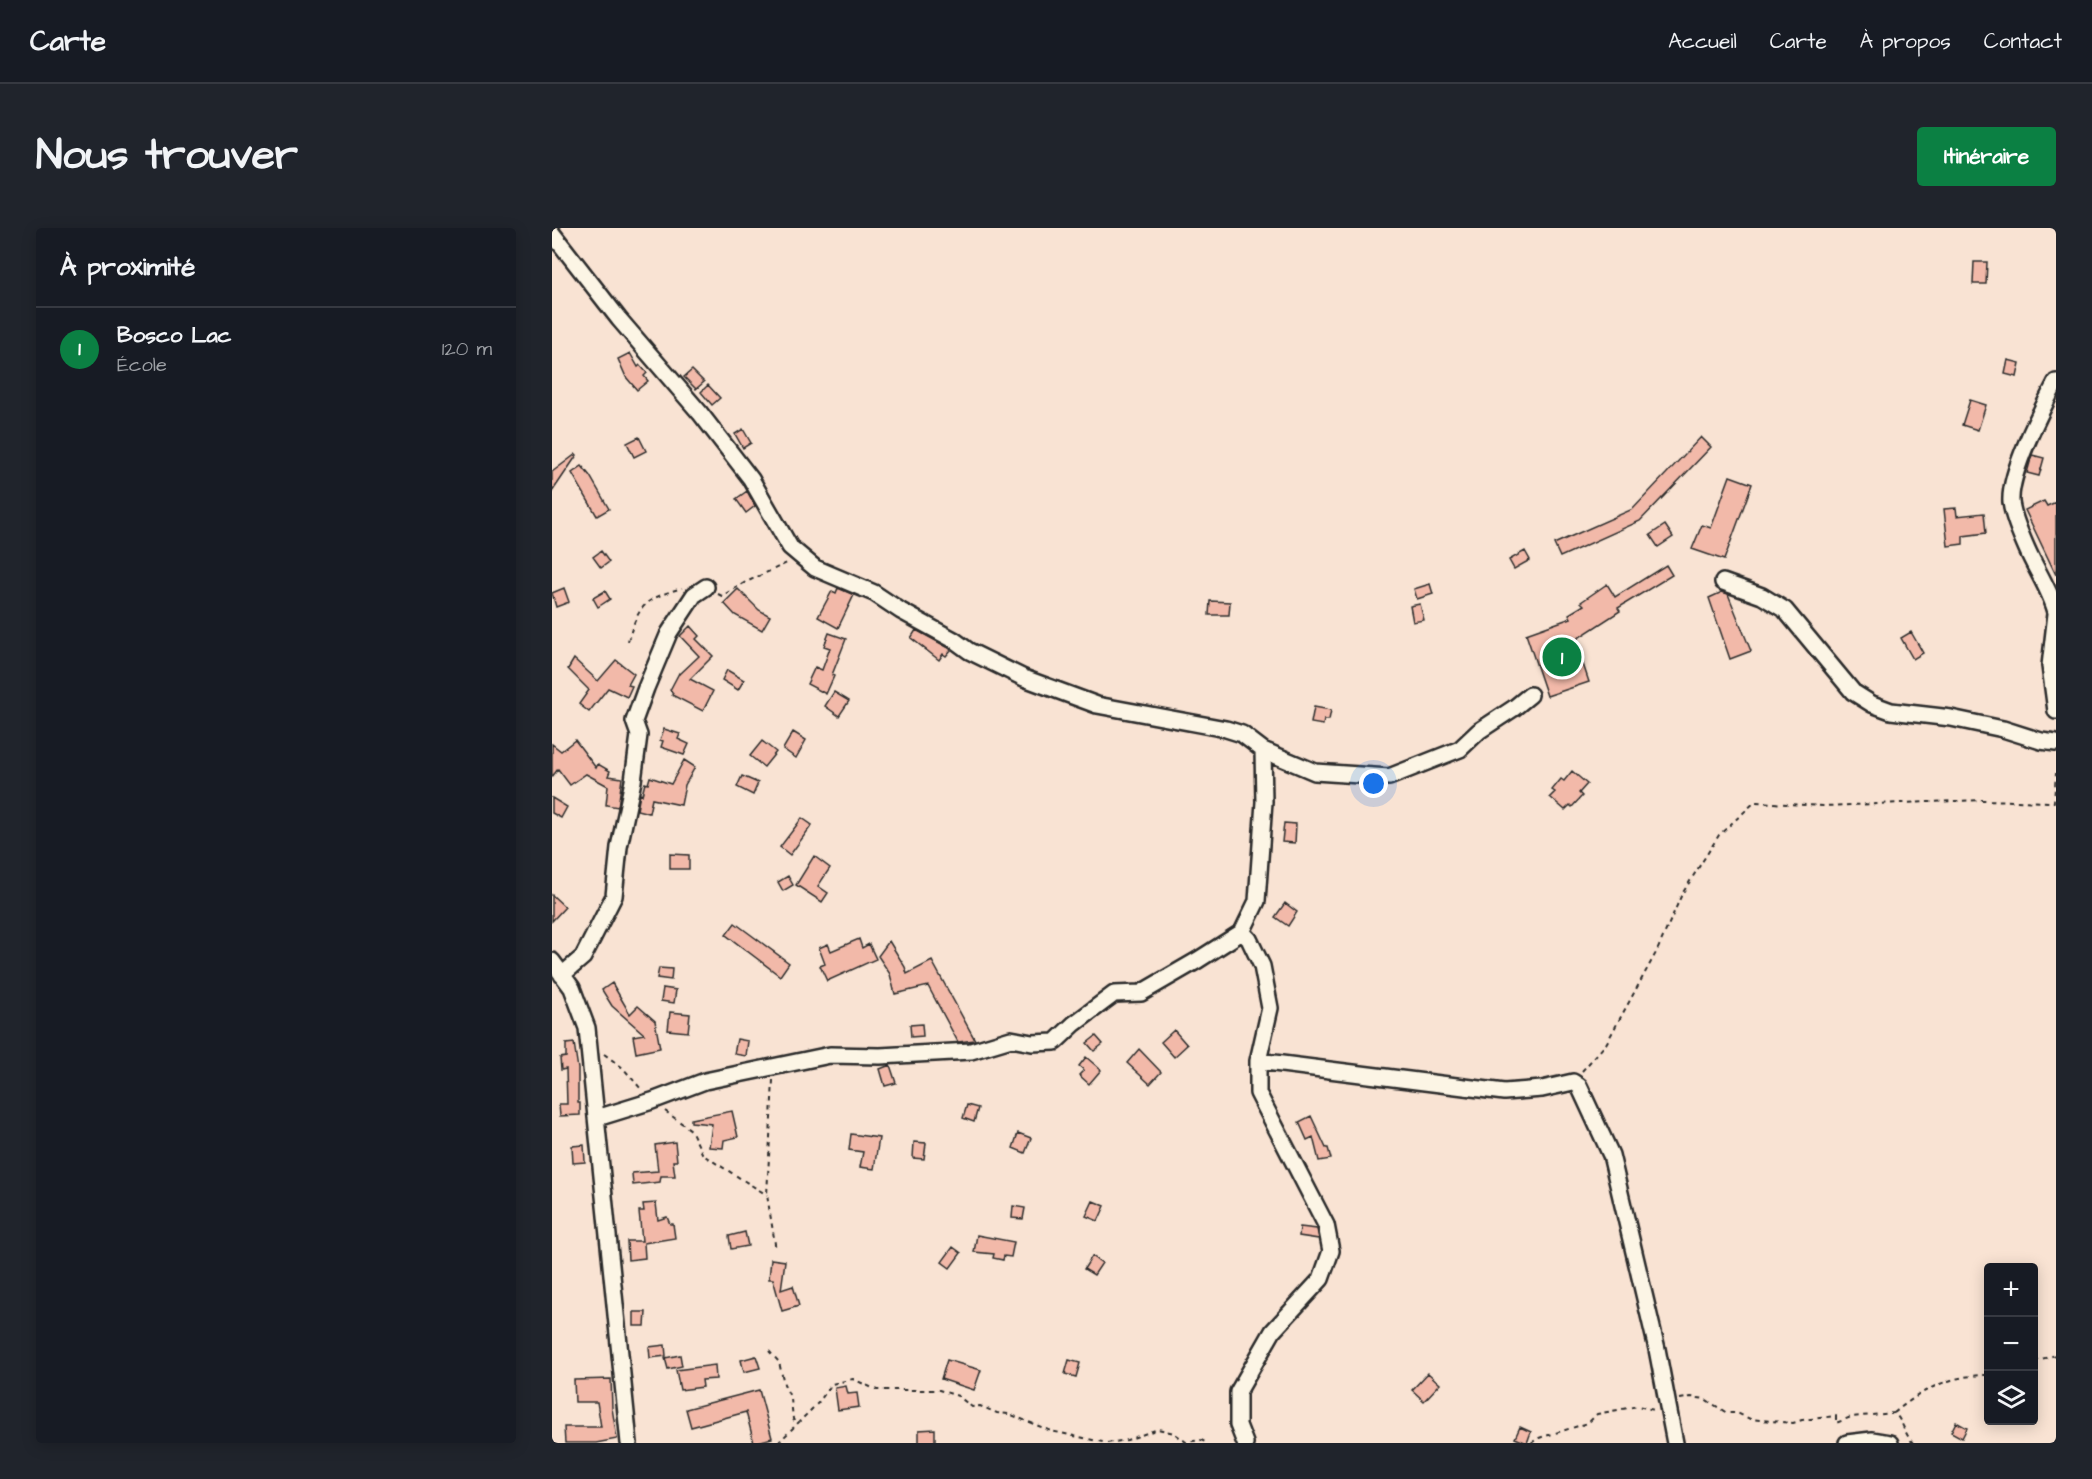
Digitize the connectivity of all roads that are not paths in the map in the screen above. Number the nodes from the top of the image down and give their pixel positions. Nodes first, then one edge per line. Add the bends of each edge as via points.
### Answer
1 (552, 233) edge
2 (2056, 382) edge
3 (1723, 582) dead end
4 (706, 587) dead end
5 (2056, 613) edge
6 (1530, 695) dead end
7 (2056, 711) edge
8 (2056, 743) edge
9 (1263, 750) junction
10 (1242, 932) junction
11 (552, 961) edge
12 (562, 975) junction
13 (1258, 1061) junction
14 (597, 1118) junction
15 (629, 1443) edge
16 (1245, 1443) edge
17 (1675, 1443) edge
18 (1847, 1443) edge
19 (1890, 1443) edge

1 - 9 street via 751,479 790,547 815,568 874,593 969,651 1024,678 1097,705 1226,729 1242,734
2 - 5 street via 2021,458 2011,501
3 - 8 street via 1762,596 1785,610 1853,692 1872,704
4 - 12 street via 694,595 669,633 634,721 639,735 614,896 583,957
5 - 7 street via 2050,666
6 - 9 street via 1460,749 1389,777 1315,772
9 - 10 street via 1264,802 1257,902
10 - 13 street via 1262,966 1270,1008
10 - 14 street via 1141,993 1114,994 1055,1042 1011,1039 971,1051 830,1055 705,1081
11 - 12 street
12 - 14 street via 581,1010
13 - 16 street via 1258,1093 1326,1225 1332,1251 1321,1279 1273,1331 1238,1392 1238,1425
13 - 17 street via 1504,1092 1573,1082 1579,1086 1611,1155
14 - 15 street
18 - 19 street

